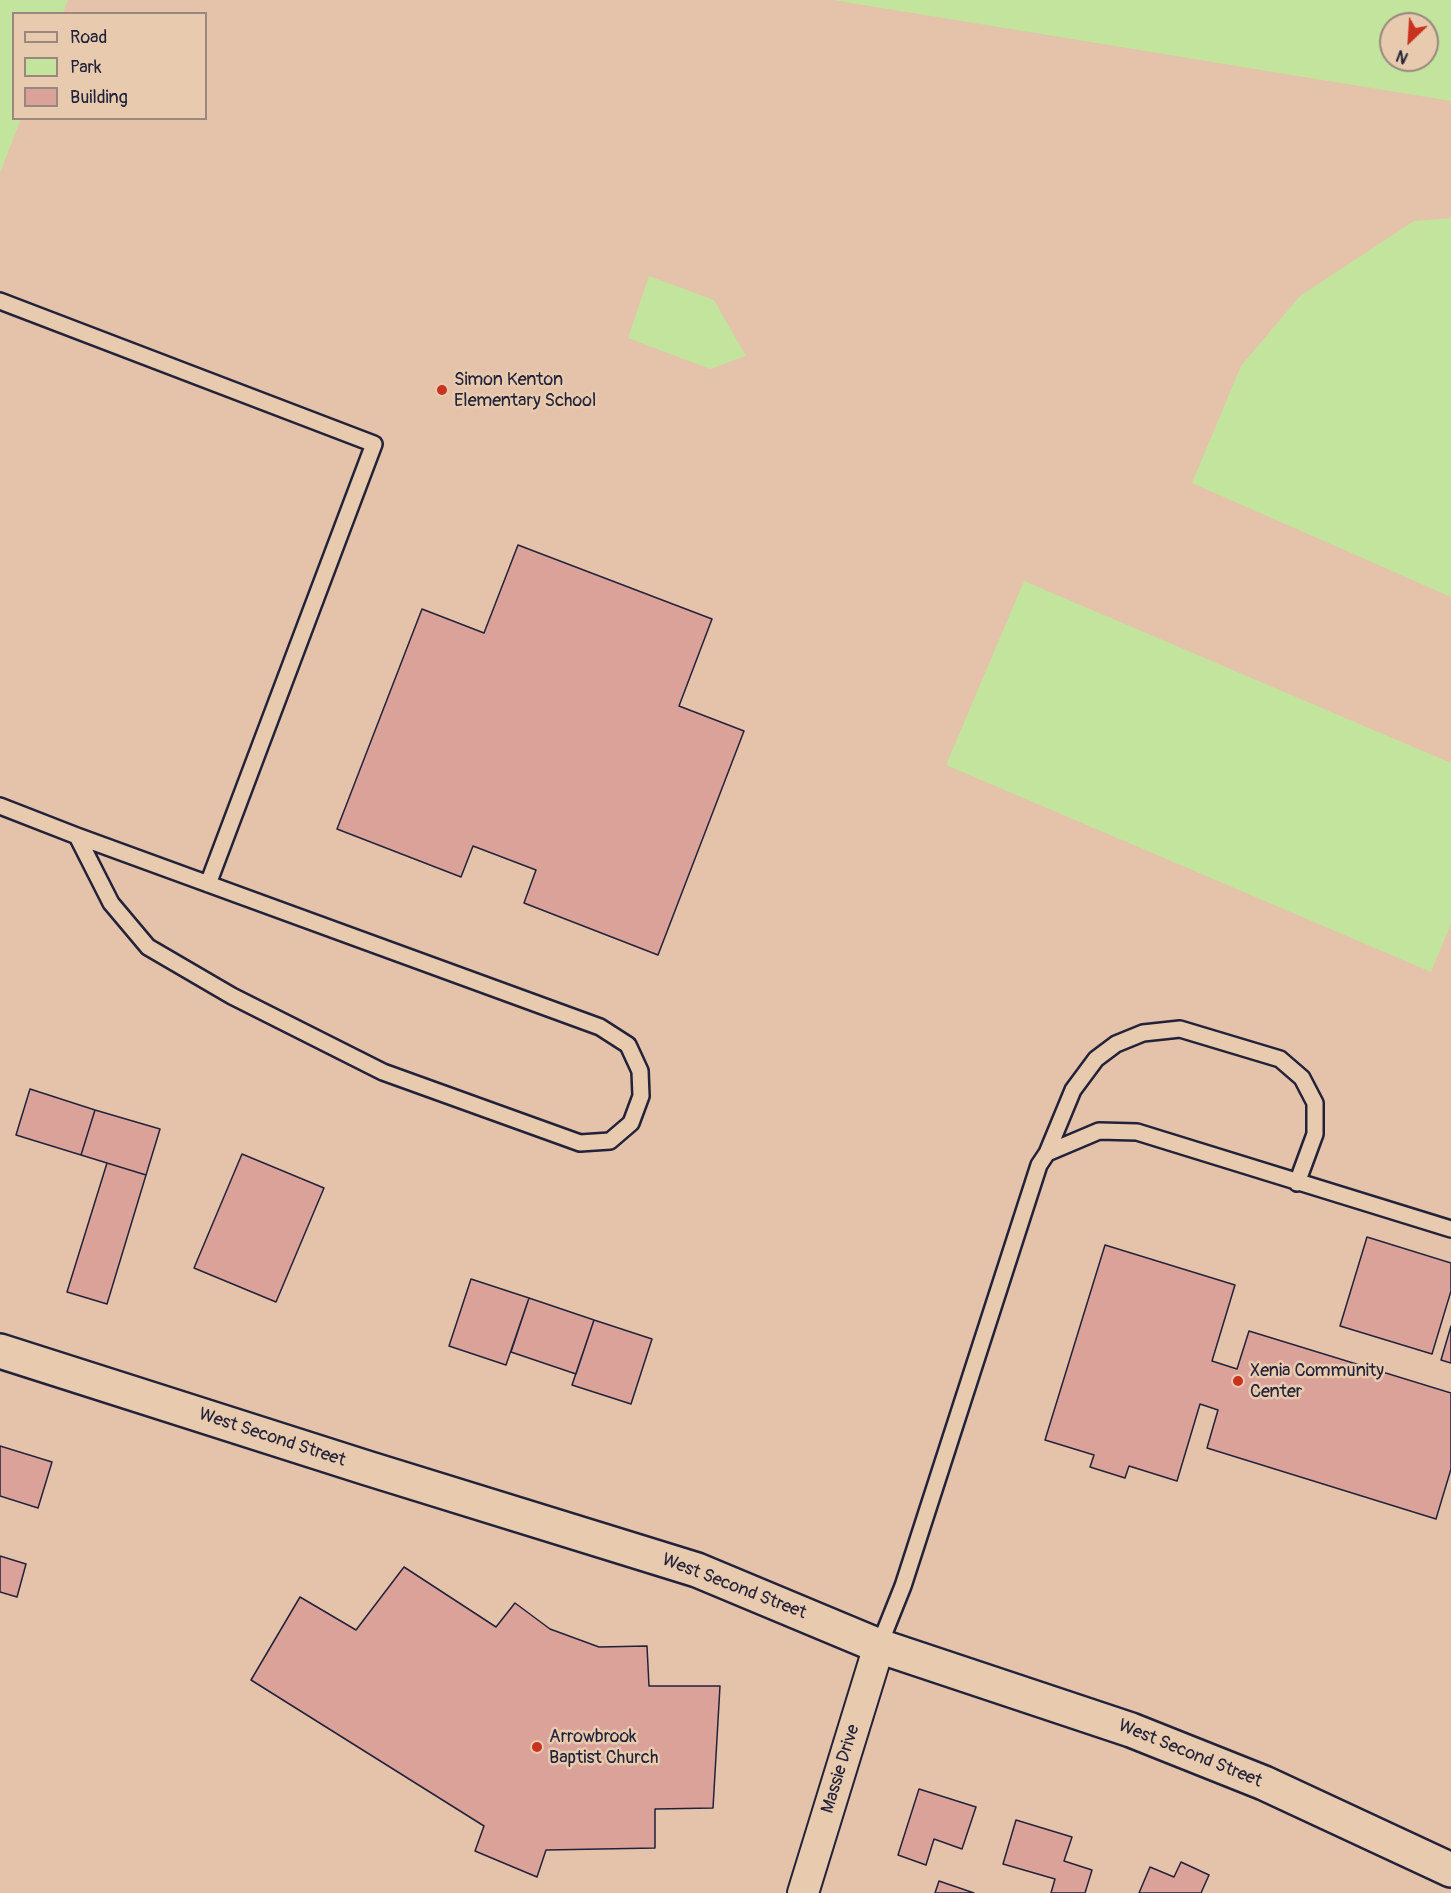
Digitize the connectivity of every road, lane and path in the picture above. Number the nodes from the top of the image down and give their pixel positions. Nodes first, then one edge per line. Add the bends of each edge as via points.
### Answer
1 (0, 301) edge
2 (0, 806) edge
3 (77, 836) junction
4 (208, 884) junction
5 (1047, 1153) junction
6 (1297, 1183) junction
7 (1451, 1229) edge
8 (0, 1351) edge
9 (879, 1646) junction
10 (1451, 1870) edge
11 (803, 1893) edge

1 - 4 lane via 374,444
2 - 3 lane
3 - 4 lane
3 - 4 lane via 111,903 148,946 232,996 382,1072 580,1143 610,1141 631,1123 641,1096 640,1071 628,1045 600,1027
5 - 6 lane via 1099,1131 1137,1132
5 - 6 lane via 1073,1090 1096,1059 1116,1044 1143,1033 1180,1029 1280,1059 1302,1078 1315,1103 1315,1134
5 - 9 lane via 1039,1165 903,1586
6 - 7 lane
8 - 9 main road, West Second Street via 697,1570
9 - 10 main road, West Second Street via 1131,1730 1264,1783
9 - 11 street, Massie Drive

